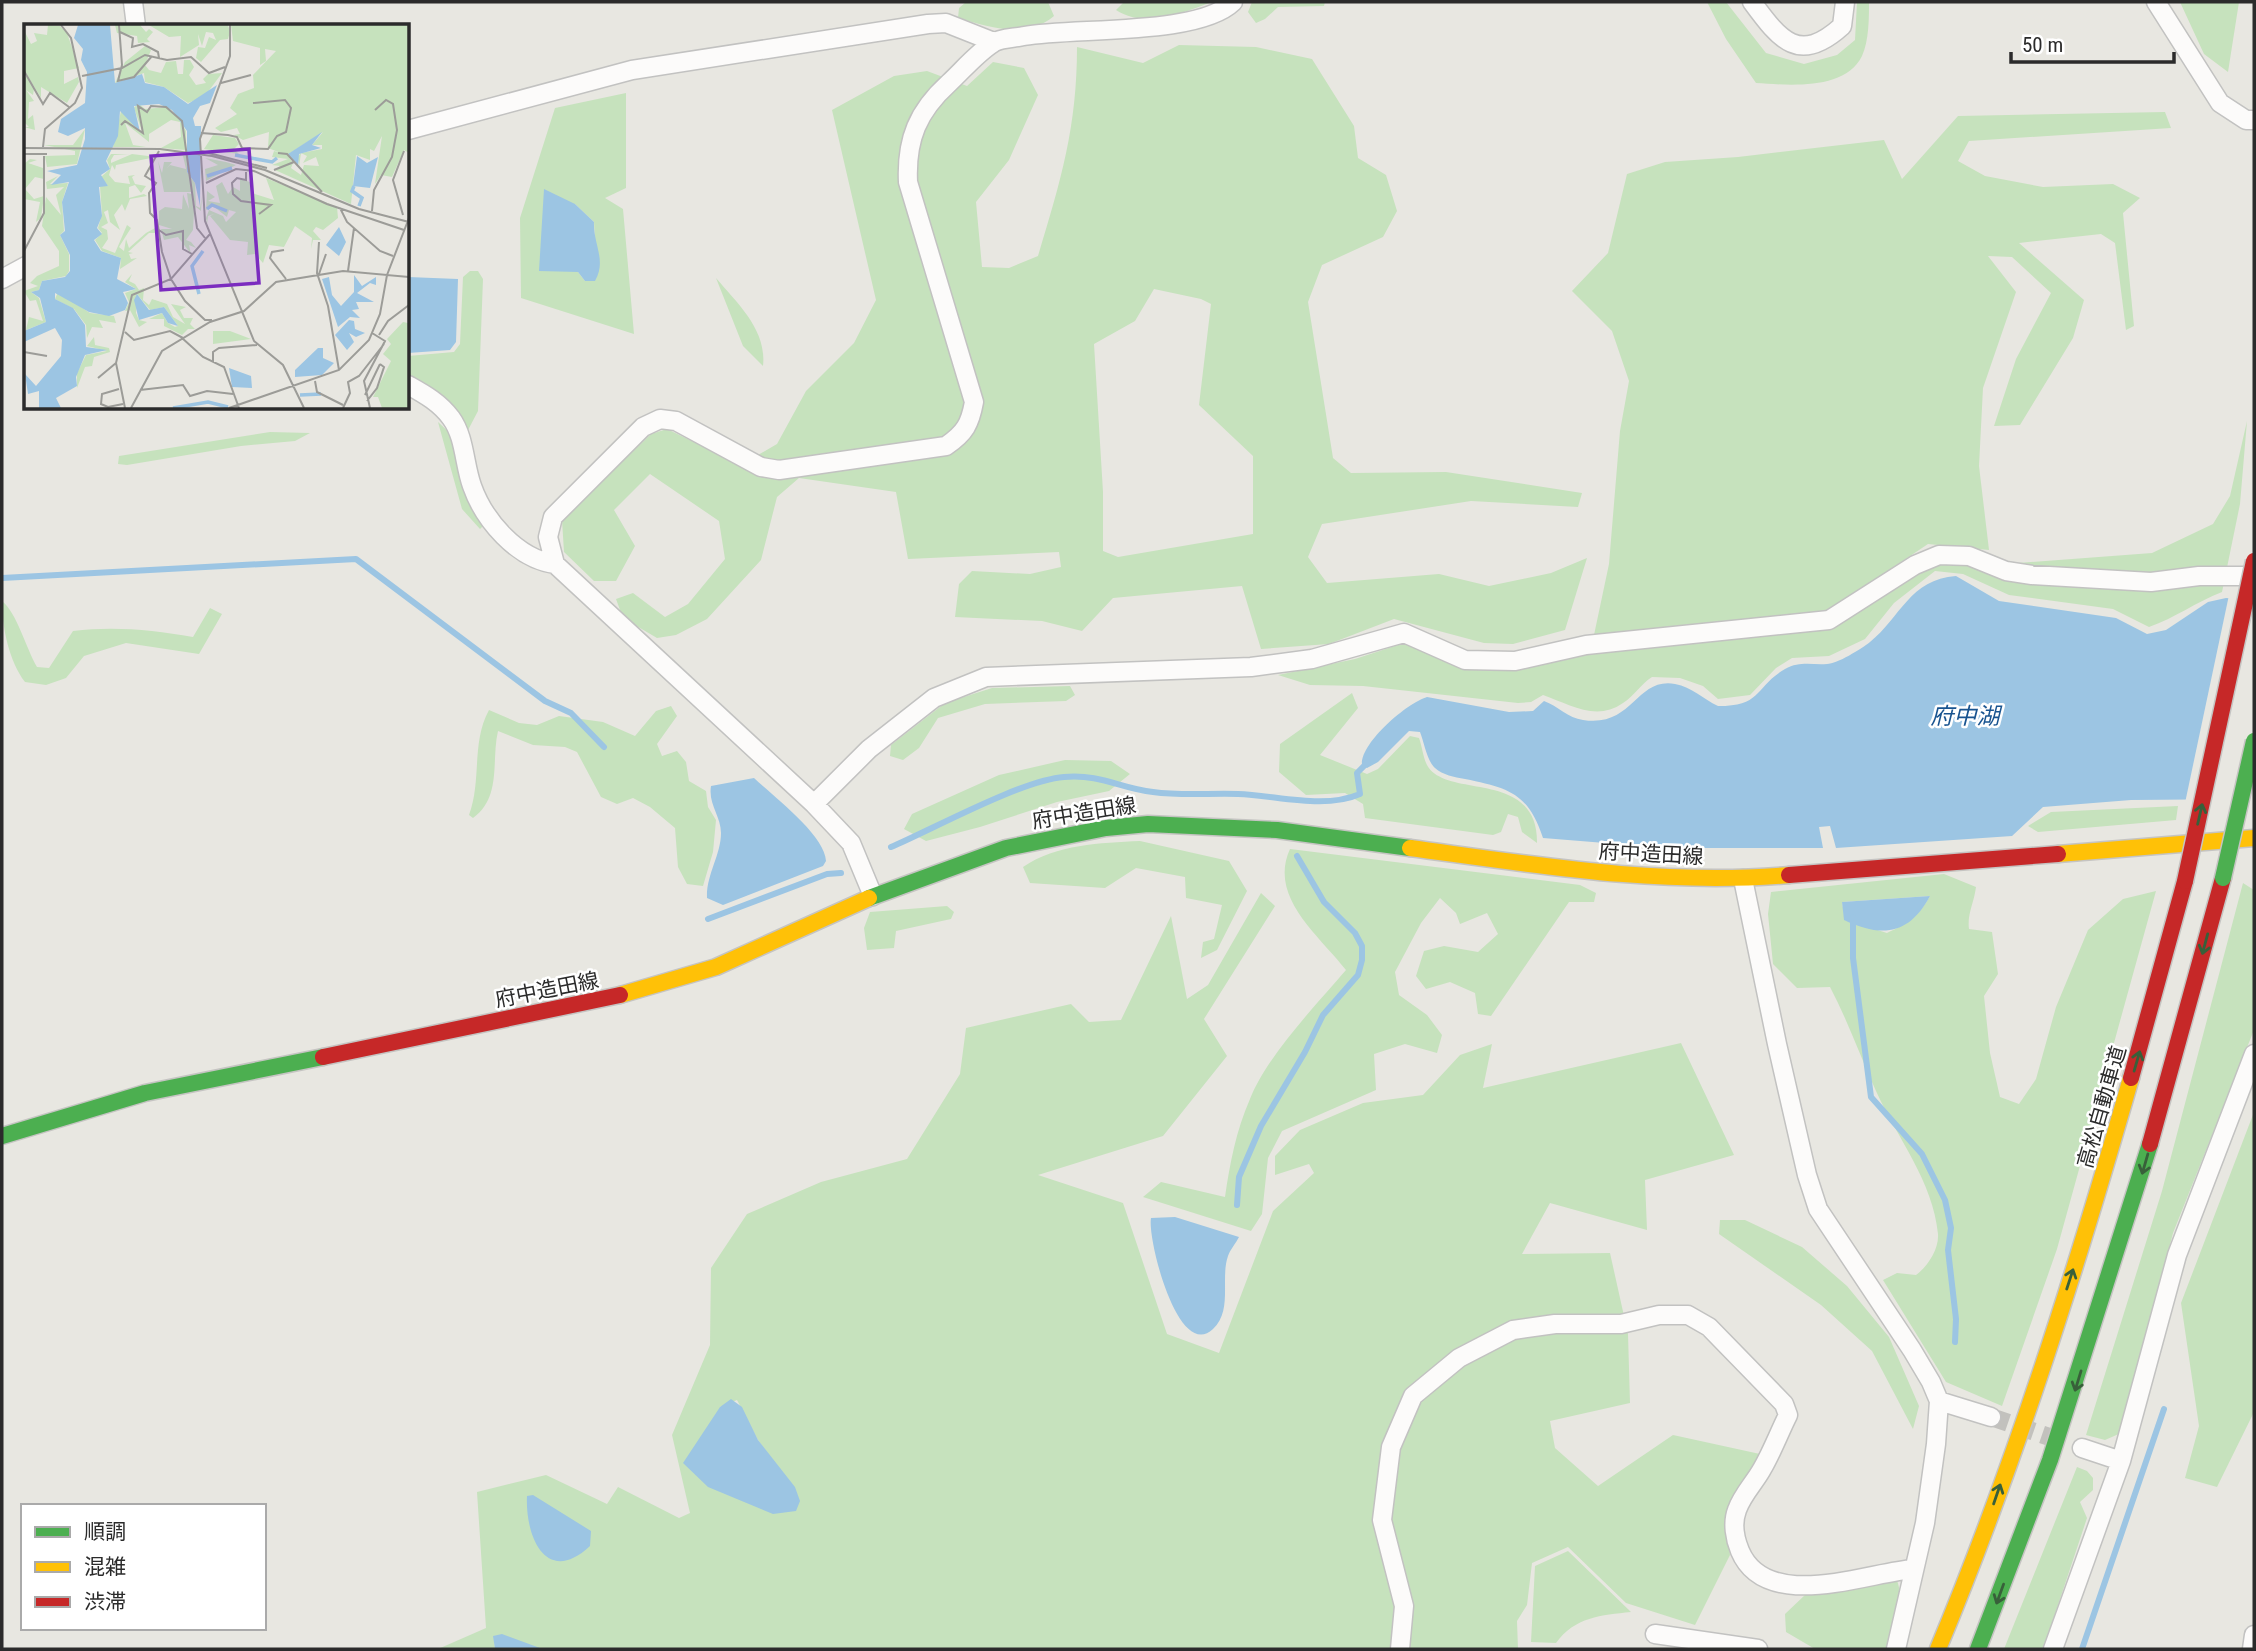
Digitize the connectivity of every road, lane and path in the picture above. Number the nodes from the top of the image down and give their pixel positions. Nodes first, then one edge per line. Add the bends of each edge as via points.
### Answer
1 (133, 2) edge
2 (1233, 2) edge
3 (1752, 2) edge
4 (1845, 2) edge
5 (2156, 2) edge
6 (136, 24) edge
7 (994, 42) junction
8 (2250, 120) edge
9 (410, 129) edge
10 (24, 267) edge
11 (2, 279) edge
12 (410, 387) edge
13 (2254, 561) edge
14 (555, 564) junction
15 (2254, 576) edge
16 (2254, 741) edge
17 (814, 804) junction
18 (2254, 838) edge
19 (1743, 879) junction
20 (873, 896) junction
21 (2254, 1054) edge
22 (2, 1136) edge
23 (1938, 1401) junction
24 (1992, 1417) tunnel mouth
25 (2082, 1448) tunnel mouth
26 (2121, 1461) junction
27 (1913, 1569) junction
28 (1655, 1634) dead end
29 (2254, 1635) edge
30 (1400, 1649) edge
31 (1758, 1649) edge
32 (1896, 1649) edge
33 (1938, 1649) edge
34 (1978, 1649) edge
35 (2053, 1649) edge
36 (2252, 1649) edge

1 - 6 street
2 - 7 street via 1203,17 1168,26 1055,31
3 - 4 street via 1777,36 1800,46 1825,42 1842,26
5 - 8 street via 2220,103
7 - 9 street via 946,23 928,24 632,70
7 - 14 street via 923,110 906,157 914,208 974,402 971,421 962,435 947,446 779,470 761,467 676,422 660,419 643,427 553,517 548,537
10 - 11 street
12 - 14 street via 434,400 452,419 471,485 495,527 535,561
33 -> 13 main road, 高松自動車道, bridge via 1964,1590 2037,1382 2152,1010 2185,881
14 - 17 street
15 - 17 street via 2151,582 2032,575 2006,571 1969,556 1939,555 1914,565 1829,620 1586,645 1515,661 1465,660 1404,633 1312,659 1251,667 986,677 933,698 869,749
16 -> 34 main road, bridge via 2140,1185 2072,1399
17 - 20 street via 851,843
18 - 19 main road, 府中造田線
19 - 20 main road, 府中造田線 via 1602,873 1277,830 1148,824 1006,848
19 - 23 street via 1818,1209 1912,1350
20 - 22 main road, 府中造田線 via 716,967 601,1001 145,1093
21 - 26 street via 2177,1255
23 - 24 street
23 - 27 street via 1925,1523
25 - 26 street
26 - 35 street
27 - 30 street via 1814,1586 1773,1581 1742,1557 1735,1538 1736,1511 1788,1415 1784,1404 1709,1327 1688,1315 1659,1315 1621,1325 1555,1324 1514,1330 1459,1358 1413,1396 1391,1447 1382,1520 1405,1606
27 - 32 street
28 - 31 street
29 - 36 street

